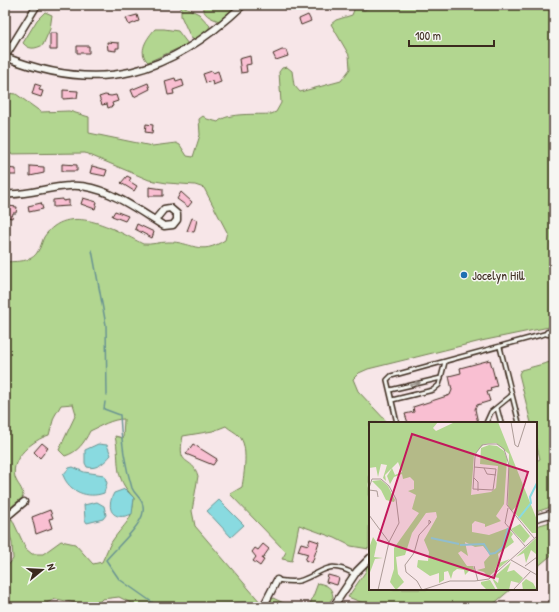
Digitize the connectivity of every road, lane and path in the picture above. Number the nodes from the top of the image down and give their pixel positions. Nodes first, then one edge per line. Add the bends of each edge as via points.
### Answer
1 (36, 5) edge
2 (243, 5) edge
3 (5, 57) edge
4 (5, 194) edge
5 (155, 220) dead end
6 (551, 333) edge
7 (500, 347) junction
8 (445, 362) junction
9 (441, 378) junction
10 (390, 390) junction
11 (512, 395) junction
12 (392, 400) junction
13 (497, 408) junction
14 (397, 422) edge
15 (486, 422) edge
16 (501, 422) edge
17 (519, 422) edge
18 (24, 502) dead end
19 (554, 513) edge
20 (5, 518) edge
21 (537, 518) edge
22 (369, 559) edge
23 (355, 574) junction
24 (277, 580) joint
25 (263, 607) edge
26 (333, 607) edge

1 - 3 street
2 - 3 street via 223,23 180,53 140,70 105,77 66,75 25,65
4 - 5 street via 69,186 90,188 117,198
6 - 7 lane
7 - 8 lane
7 - 11 lane
8 - 9 lane
8 - 10 lane via 391,376 387,380
10 -> 9 lane
9 - 12 lane via 439,385 433,390
10 - 12 lane
11 - 13 lane
11 - 17 lane
12 - 14 lane
13 - 15 lane via 491,412
13 - 16 lane
18 - 20 street
19 - 21 street
22 - 23 street
23 - 24 lane via 338,568 328,568 301,581
23 - 26 street
24 - 25 street

